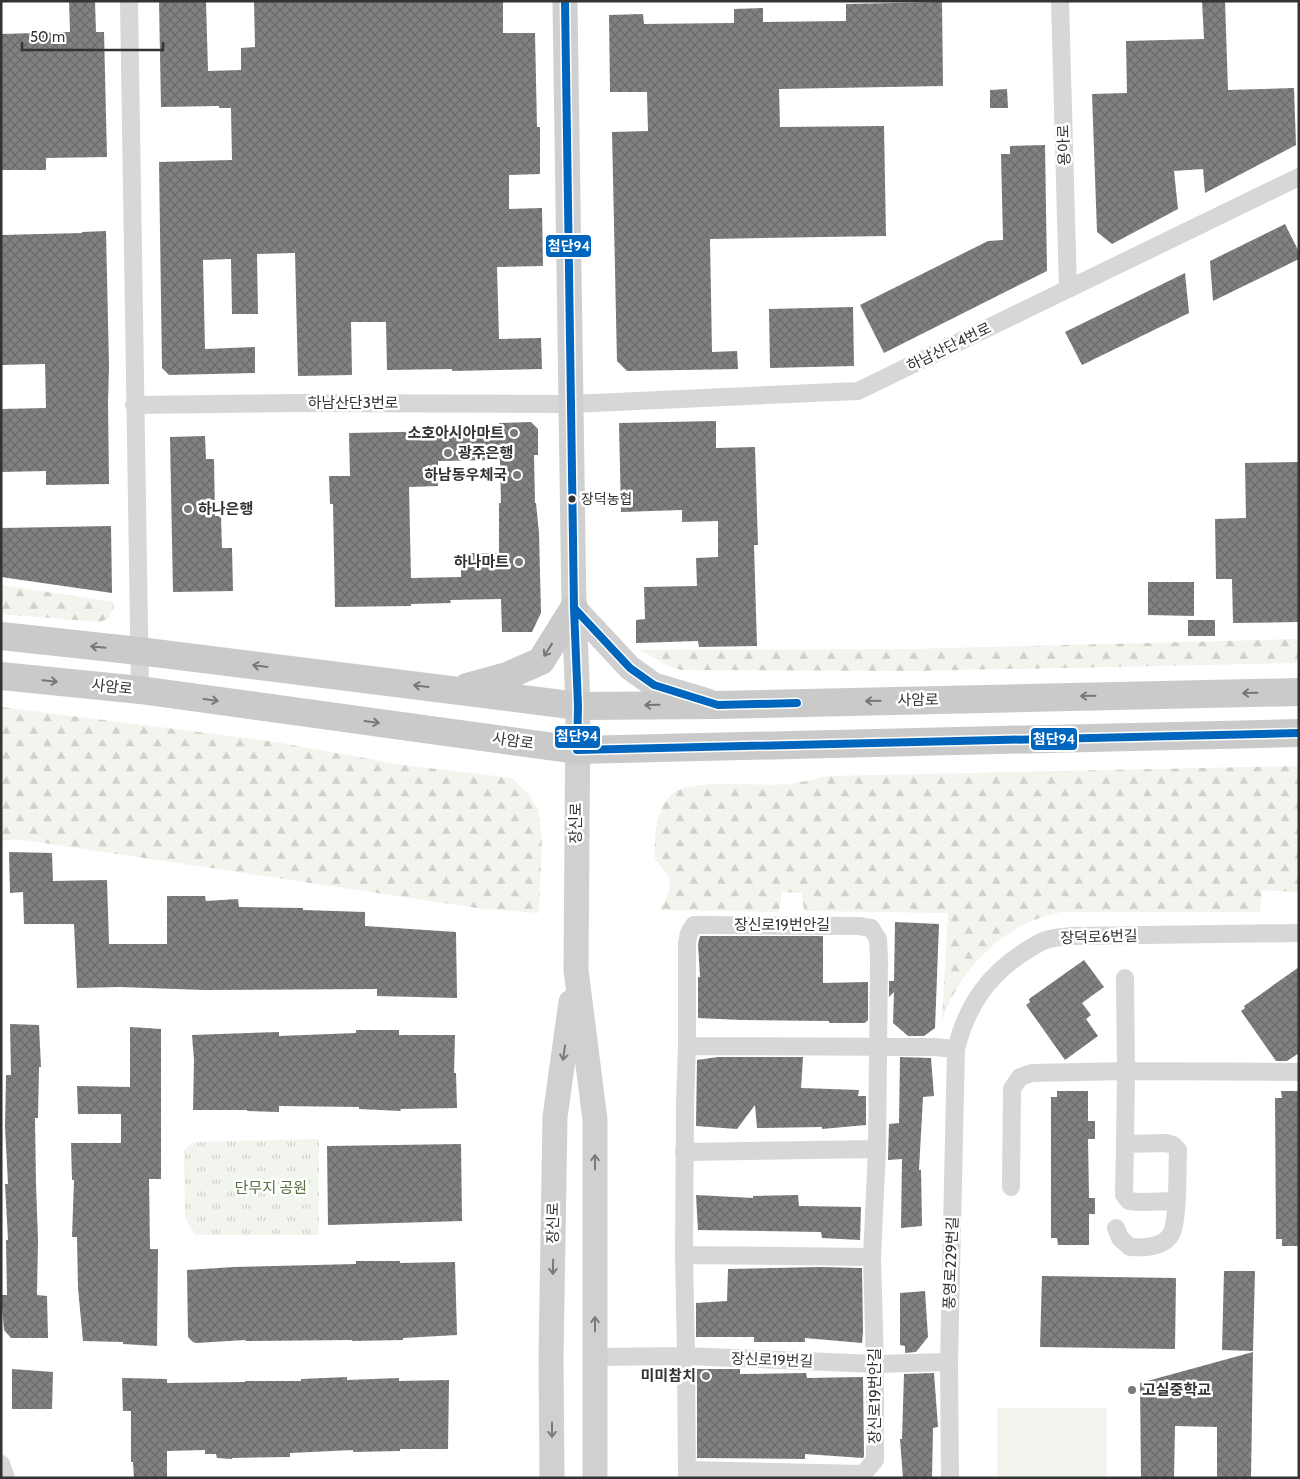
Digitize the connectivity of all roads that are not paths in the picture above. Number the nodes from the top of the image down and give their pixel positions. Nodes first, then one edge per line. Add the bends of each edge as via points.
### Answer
1 (129, 1) edge
2 (565, 1) edge
3 (1060, 1) edge
4 (1299, 177) edge
5 (1068, 289) junction
6 (571, 404) junction
7 (134, 405) junction
8 (574, 608) junction
9 (1, 636) edge
10 (139, 651) junction
11 (1, 676) edge
12 (140, 690) junction
13 (454, 690) junction
14 (1299, 692) edge
15 (718, 705) junction
16 (578, 706) junction
17 (1299, 733) edge
18 (577, 750) junction
19 (1299, 933) edge
20 (576, 970) junction
21 (1124, 978) dead end
22 (687, 1046) junction
23 (878, 1047) junction
24 (956, 1049) junction
25 (1126, 1071) junction
26 (1299, 1072) edge
27 (1125, 1144) junction
28 (877, 1149) junction
29 (684, 1152) junction
30 (1011, 1187) dead end
31 (1176, 1201) junction
32 (1116, 1228) dead end
33 (684, 1256) junction
34 (872, 1257) junction
35 (686, 1356) junction
36 (595, 1357) junction
37 (949, 1362) junction
38 (875, 1364) junction
39 (1, 1464) edge
40 (687, 1474) edge
41 (6, 1478) edge
42 (552, 1478) edge
43 (595, 1478) edge
44 (950, 1478) edge

1 - 7 street
2 - 6 main road
3 - 5 street, 용아로
4 - 5 street, 하남산단4번로
5 - 6 street, 하남산단4번로 via 858,392
6 - 7 street, 하남산단3번로
6 - 8 main road
7 - 10 street
8 -> 13 main road via 541,661 507,676
8 - 15 main road via 630,668 654,685
8 - 16 main road
10 -> 9 main road, 사암로
10 - 12 street
13 -> 10 main road, 사암로
11 -> 12 main road, 사암로
12 -> 18 main road, 사암로
13 - 16 main road, 사암로
14 -> 15 main road, 사암로
15 -> 16 main road, 사암로
16 - 18 main road, 장신로
17 - 18 main road, 사암로
18 - 20 main road, 장신로
19 - 24 street, 장덕로6번길 via 1046,939 996,974 973,1004
36 -> 20 main road, 장신로 via 595,1120
20 -> 42 main road, 장신로 via 555,1117
21 - 25 street
22 - 23 street
22 - 23 street, 장신로19번안길 via 686,943 694,925 713,925 871,928 878,939
22 - 29 street, 장신로19번안길
23 - 24 street
23 - 28 street, 장신로19번안길
24 - 37 street, 풍영로229번길
25 - 26 street
25 - 27 street
25 - 30 street via 1032,1073 1020,1077 1012,1089
27 - 31 street via 1124,1195 1129,1201
27 - 31 street via 1166,1143 1178,1150
28 - 29 street
28 - 34 street, 장신로19번안길
29 - 33 street, 장신로19번안길
31 - 32 street via 1175,1222 1170,1236 1158,1245 1130,1247 1120,1238
33 - 34 street
33 - 35 street, 장신로19번안길
34 - 38 street, 장신로19번안길
35 - 36 street, 장신로19번길
35 - 38 street, 장신로19번길
35 - 40 street, 장신로19번안길
36 - 43 main road, 장신로
37 - 38 street, 장신로19번길
37 - 44 street, 풍영로229번길
38 - 40 street, 장신로19번안길 via 875,1460 863,1474
39 - 41 street

